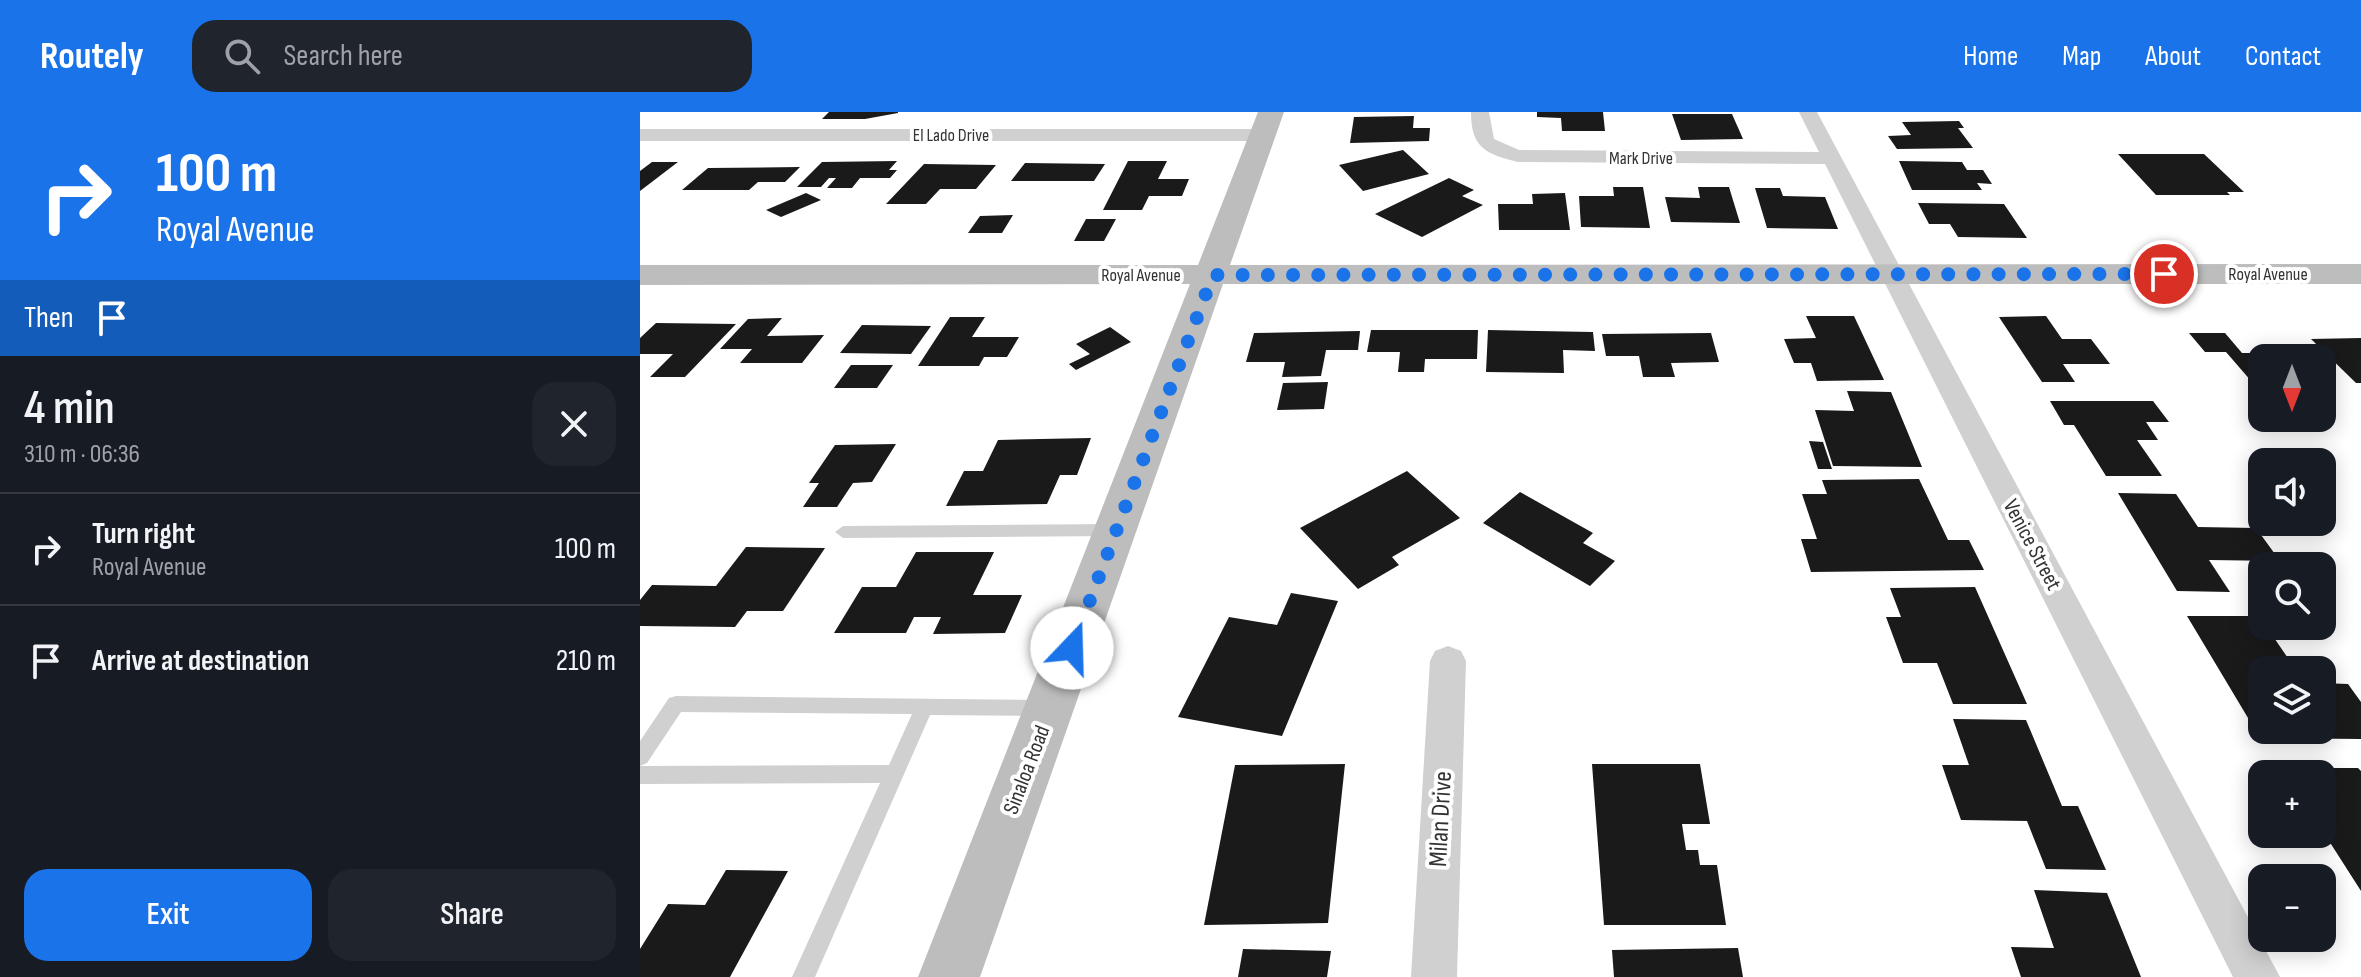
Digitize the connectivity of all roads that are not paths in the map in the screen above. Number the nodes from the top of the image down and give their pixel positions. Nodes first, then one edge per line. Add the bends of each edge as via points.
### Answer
1 (973, 112) edge
2 (1480, 112) edge
3 (1808, 112) edge
4 (1267, 124) edge
5 (640, 135) edge
6 (952, 135) junction
7 (1832, 158) junction
8 (1891, 274) junction
9 (2361, 274) edge
10 (640, 275) edge
11 (1213, 275) junction
12 (1117, 530) junction
13 (843, 532) dead end
14 (1448, 661) dead end
15 (925, 706) junction
16 (1050, 708) junction
17 (640, 757) edge
18 (896, 774) junction
19 (640, 775) edge
20 (803, 977) edge
21 (949, 977) edge
22 (1434, 977) edge
23 (2257, 977) edge

1 - 6 street
2 - 7 street, Mark Drive via 1480,133 1488,145 1518,156
3 - 7 street, Venice Street
4 - 6 street, El Lado Drive
4 - 11 main road, Sinaloa Road
5 - 6 street, El Lado Drive
7 - 8 street, Venice Street
8 - 9 main road, Royal Avenue
8 - 11 main road, Royal Avenue
8 - 23 street, Venice Street
10 - 11 main road, Royal Avenue
11 - 12 main road, Sinaloa Road
12 - 13 lane
12 - 16 main road, Sinaloa Road
14 - 22 street, Milan Drive
15 - 16 lane
15 - 17 lane via 676,704
15 - 18 lane
16 - 21 main road, Sinaloa Road
18 - 19 lane
18 - 20 lane

